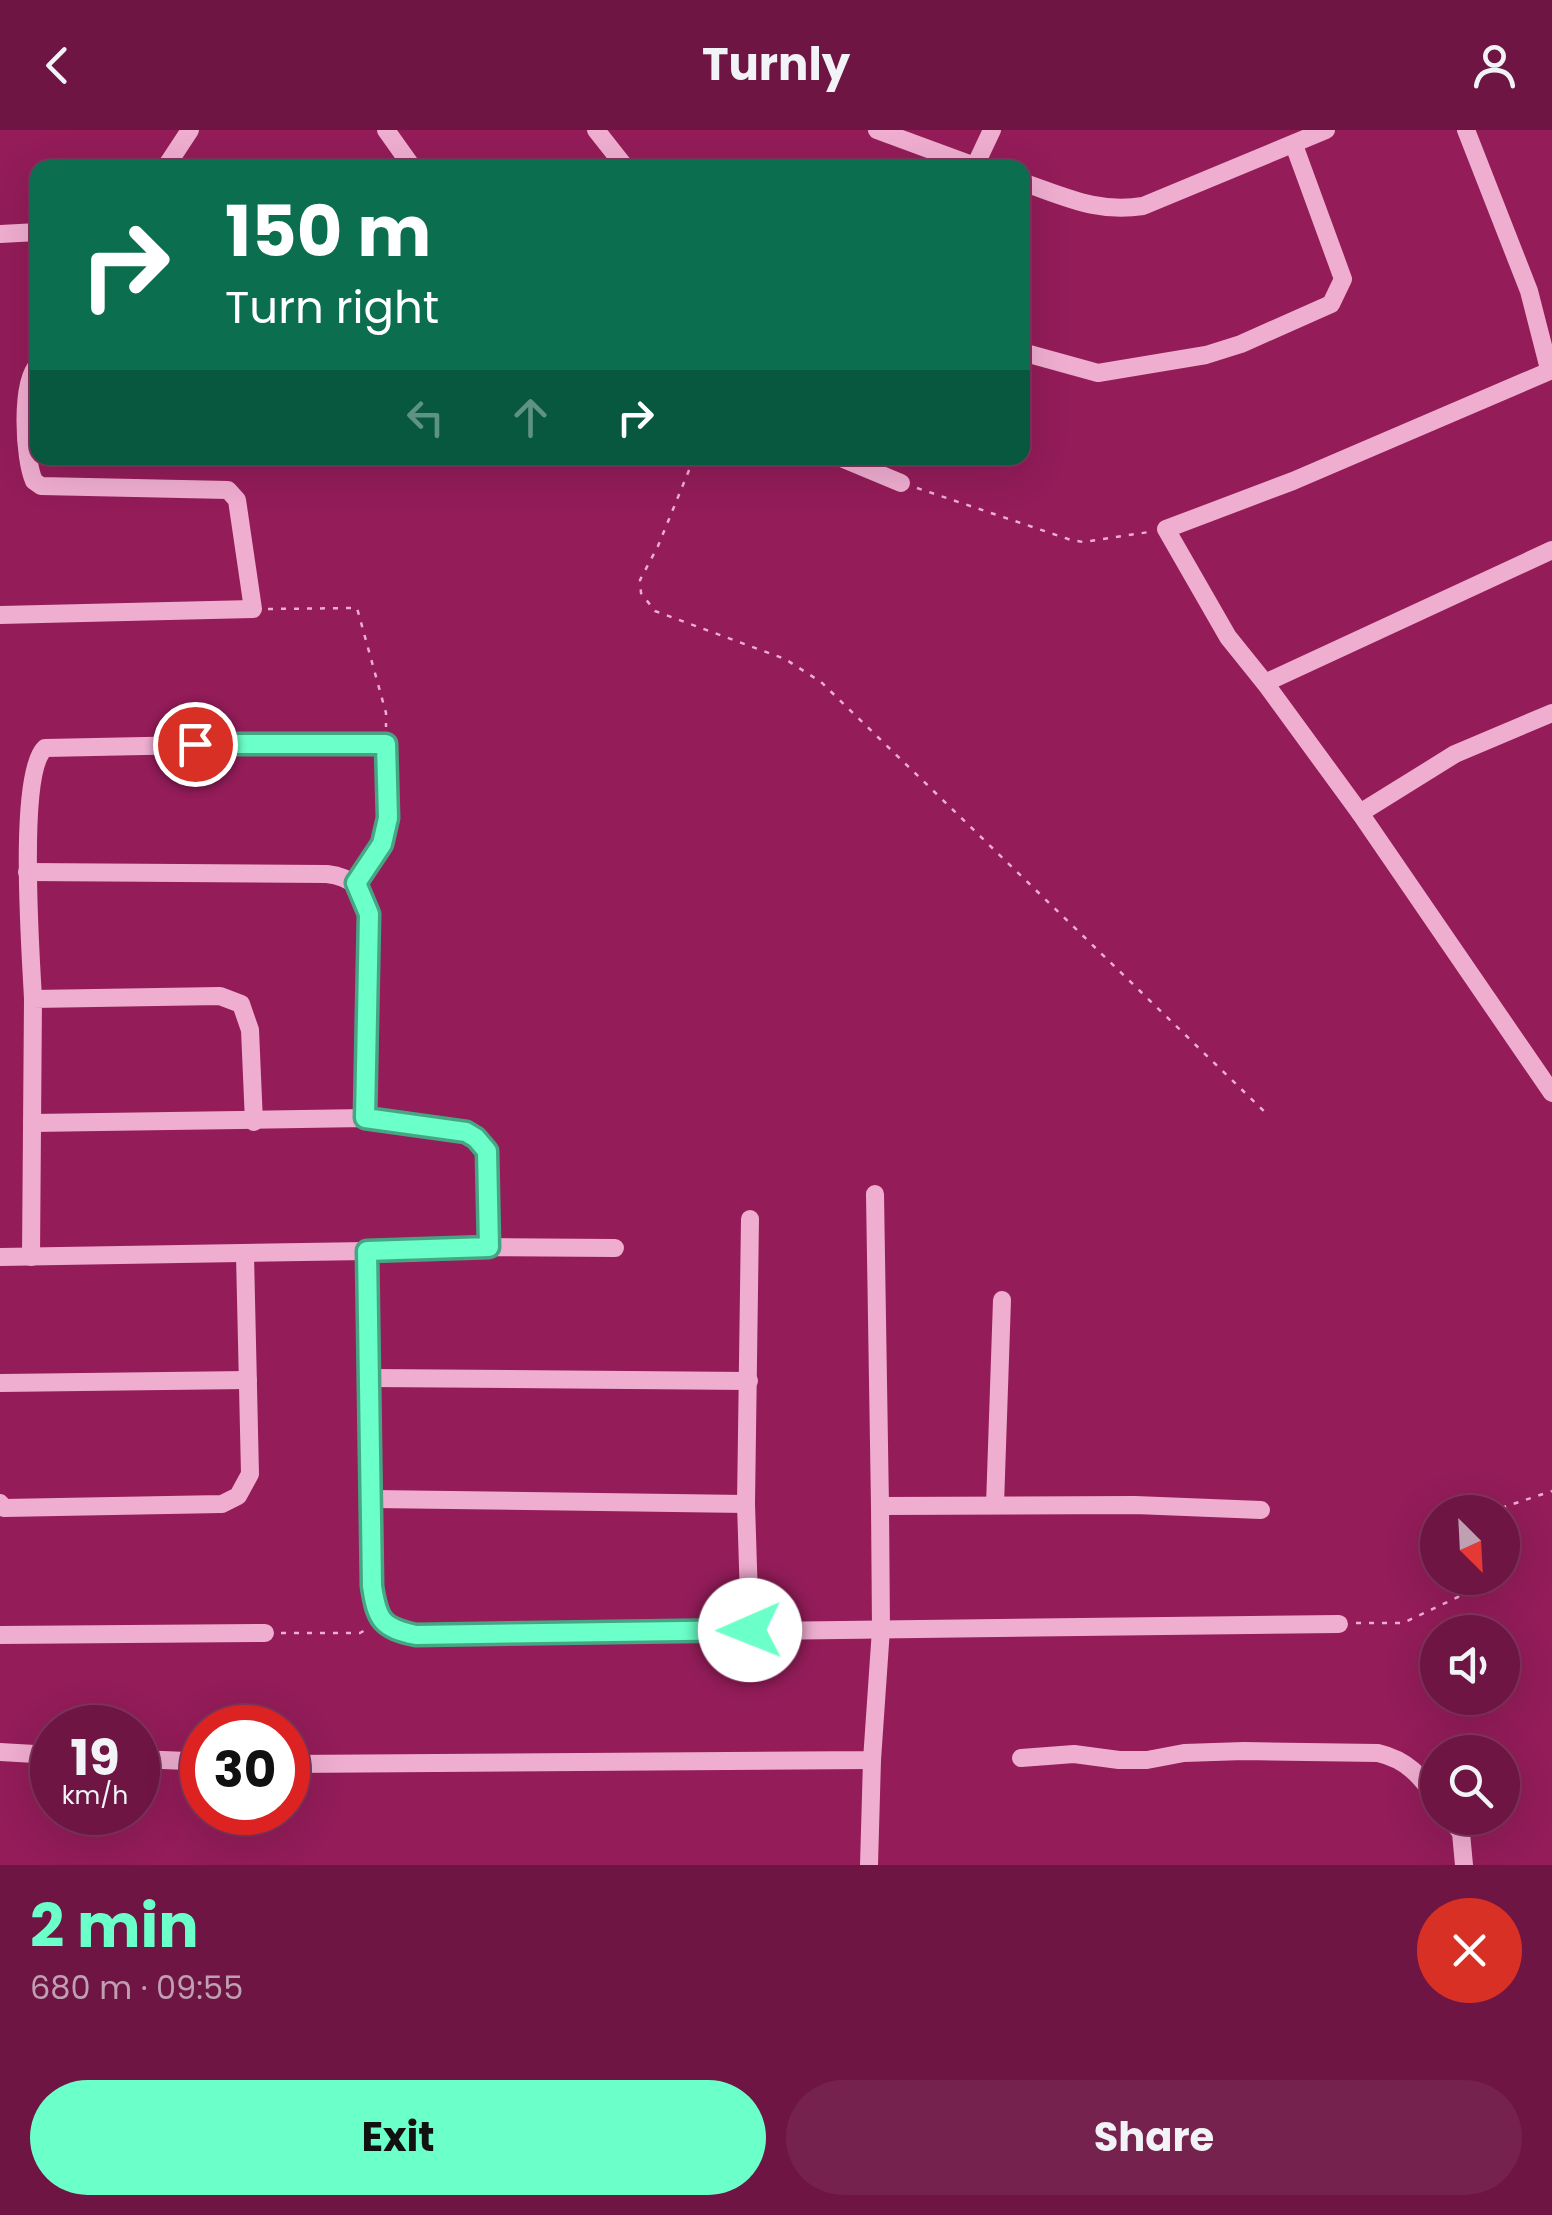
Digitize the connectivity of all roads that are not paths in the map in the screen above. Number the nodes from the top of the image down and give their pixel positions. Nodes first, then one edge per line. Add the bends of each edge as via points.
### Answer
1 (190, 130) edge
2 (386, 130) edge
3 (596, 130) edge
4 (877, 130) edge
5 (992, 130) edge
6 (1326, 130) edge
7 (1466, 130) edge
8 (1294, 145) junction
9 (170, 160) edge
10 (407, 160) edge
11 (620, 160) edge
12 (959, 160) edge
13 (981, 160) edge
14 (1030, 185) edge
15 (30, 232) edge
16 (0, 234) edge
17 (1030, 354) edge
18 (1551, 369) edge
19 (30, 377) edge
20 (858, 465) edge
21 (901, 483) road end
22 (1552, 550) edge
23 (0, 615) edge
24 (1265, 683) junction
25 (1552, 713) edge
26 (1360, 813) junction
27 (27, 872) junction
28 (356, 883) junction
29 (33, 1000) junction
30 (1552, 1093) edge
31 (365, 1118) junction
32 (254, 1122) junction
33 (32, 1123) junction
34 (875, 1194) dead end
35 (750, 1219) dead end
36 (489, 1247) junction
37 (616, 1248) dead end
38 (367, 1251) junction
39 (245, 1255) junction
40 (0, 1257) edge
41 (31, 1257) junction
42 (1002, 1300) dead end
43 (370, 1378) junction
44 (248, 1380) junction
45 (749, 1381) junction
46 (0, 1382) edge
47 (373, 1499) junction
48 (0, 1503) edge
49 (746, 1504) junction
50 (995, 1505) junction
51 (880, 1506) junction
52 (1261, 1510) dead end
53 (1339, 1624) road end
54 (881, 1629) junction
55 (750, 1630) junction
56 (266, 1633) road end
57 (0, 1635) edge
58 (0, 1752) edge
59 (30, 1754) edge
60 (1021, 1758) dead end
61 (872, 1760) junction
62 (310, 1764) edge
63 (1420, 1775) edge
64 (1461, 1835) edge
65 (869, 1865) edge
66 (1464, 1865) edge

1 - 9 street
2 - 10 street
3 - 11 street
4 - 12 street
5 - 13 street
6 - 8 street
7 - 18 street via 1530,291
8 - 14 street via 1143,206 1095,208
8 - 17 street via 1343,279 1331,304 1206,355 1098,373
15 - 16 street
18 - 24 street via 1166,529 1228,637
19 - 23 street via 26,458 34,481 228,490 236,500 253,609
20 - 21 street
22 - 24 street
24 - 26 street
25 - 26 street via 1454,754
26 - 30 street
27 - 28 street via 328,874
27 - 28 street via 34,765 45,748 386,744 388,818 382,844
27 - 29 street
28 - 31 street via 369,914
29 - 32 street via 220,996 241,1004 250,1030
29 - 33 street
31 - 32 street
31 - 36 street via 466,1132 483,1145
32 - 33 street
33 - 41 street
34 - 51 street
35 - 45 street
36 - 37 street
36 - 38 street
38 - 39 street
38 - 43 street
39 - 41 street
39 - 44 street
40 - 41 street
42 - 50 street
43 - 45 street
43 - 47 street
44 - 46 street
44 - 48 street via 250,1474 238,1496 222,1504
45 - 49 street
47 - 49 street
47 - 55 street via 372,1586 381,1621 390,1628 416,1635
49 - 55 street
50 - 51 street
50 - 52 street
51 - 54 street
53 - 54 street
54 - 55 street
54 - 61 street
56 - 57 street
58 - 59 street
60 - 63 street via 1378,1753
61 - 62 street
61 - 65 street
64 - 66 street

